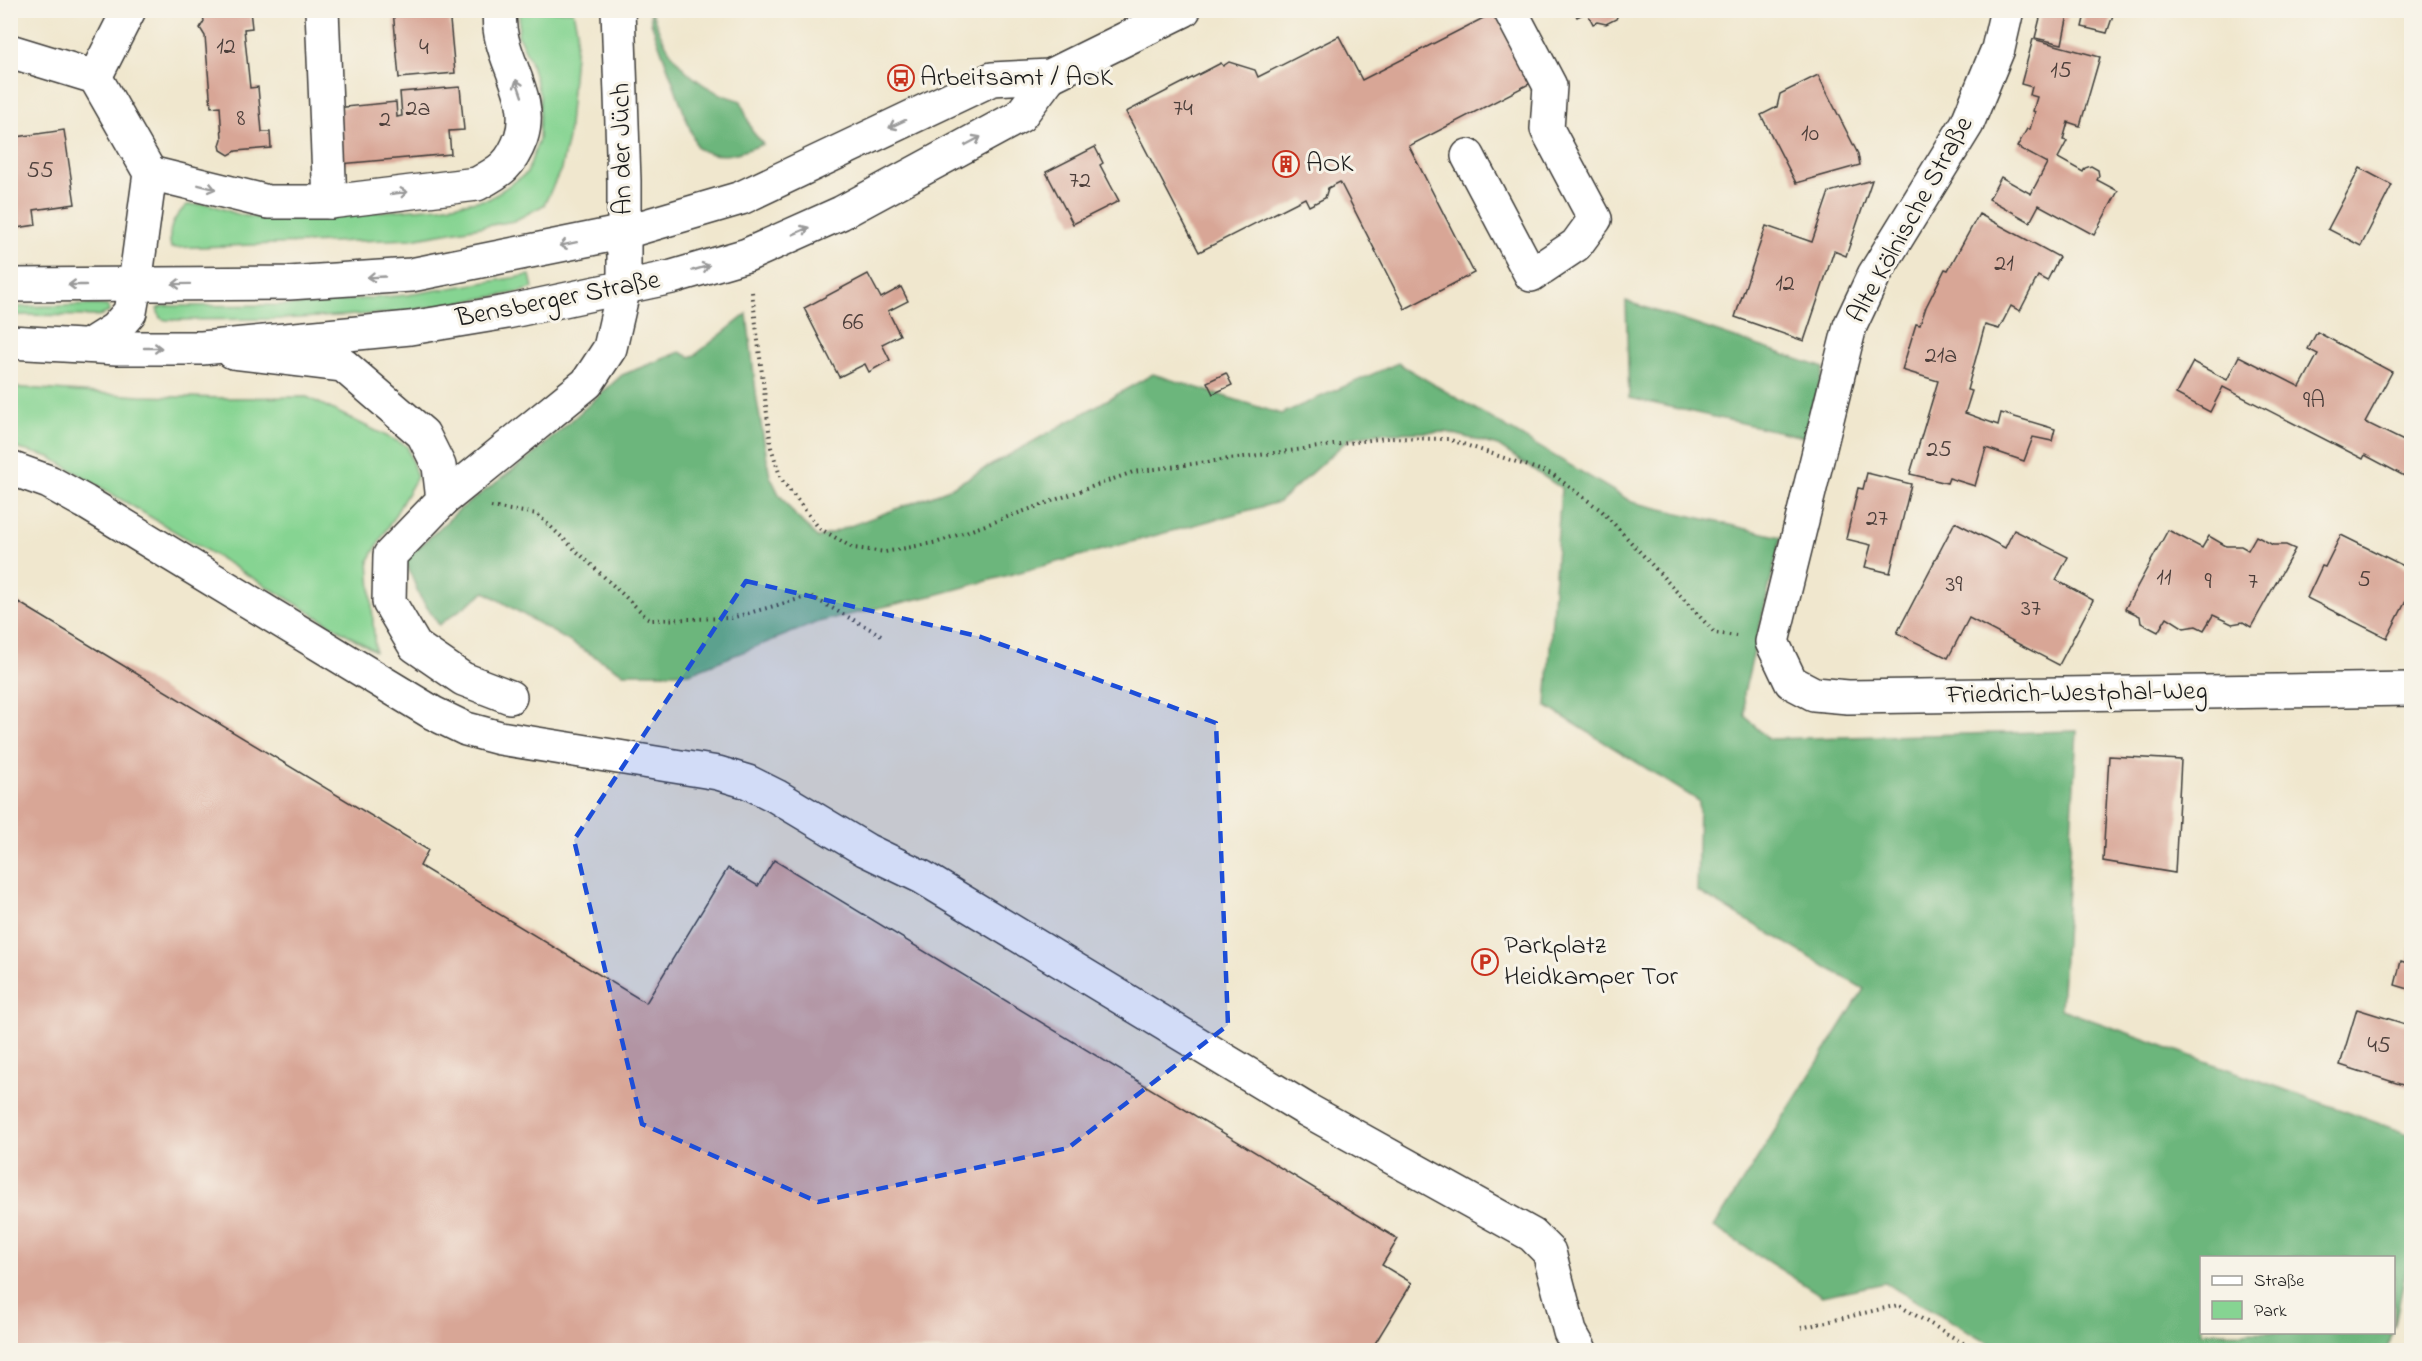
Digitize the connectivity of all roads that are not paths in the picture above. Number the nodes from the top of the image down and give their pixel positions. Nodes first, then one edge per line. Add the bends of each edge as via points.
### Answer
1 (129, 10) edge
2 (322, 10) edge
3 (500, 10) edge
4 (618, 10) edge
5 (1184, 10) edge
6 (1510, 10) edge
7 (2007, 10) edge
8 (10, 51) edge
9 (1050, 76) junction
10 (95, 77) junction
11 (1468, 156) dead end
12 (150, 173) junction
13 (330, 201) junction
14 (625, 232) junction
15 (135, 284) junction
16 (10, 285) edge
17 (624, 287) junction
18 (10, 342) edge
19 (88, 346) junction
20 (202, 348) junction
21 (10, 468) edge
22 (443, 500) junction
23 (1773, 642) joint
24 (2412, 690) edge
25 (510, 697) dead end
26 (1580, 1350) edge

1 - 10 street
2 - 13 street
13 -> 3 street via 477,184 498,172 514,156 522,133 525,104 503,42
4 - 14 street, An der Jüch
5 - 9 street, Bensberger Straße
6 - 11 street via 1550,86 1547,129 1595,219 1576,245 1531,274
7 - 23 street, Alte Kölnische Straße via 1998,49 1967,124 1874,275 1850,326
8 - 10 street
9 -> 14 street, Bensberger Straße via 992,79 741,198
17 -> 9 street, Bensberger Straße via 747,255 841,213 1020,116
10 - 12 street
12 -> 13 street via 268,202
12 - 15 street
14 -> 15 street, Bensberger Straße via 411,275 289,283
14 - 17 street, An der Jüch
15 -> 16 street, Bensberger Straße
15 - 19 street via 130,312 115,329
17 - 20 street, Bensberger Straße via 410,328
17 - 22 street, An der Jüch via 610,348 587,383
18 - 19 street, Bensberger Straße
19 -> 20 street, Bensberger Straße
20 - 22 street via 343,365 423,434 439,466
21 - 26 street via 49,482 85,502 433,713 466,729 500,738 718,773 776,795 1055,956 1307,1110 1532,1235 1549,1252 1570,1332
22 - 25 street, An der Jüch via 390,555 389,602 415,646 463,679
23 - 24 street, Friedrich-Westphal-Weg via 1791,682 1814,694 1848,698

